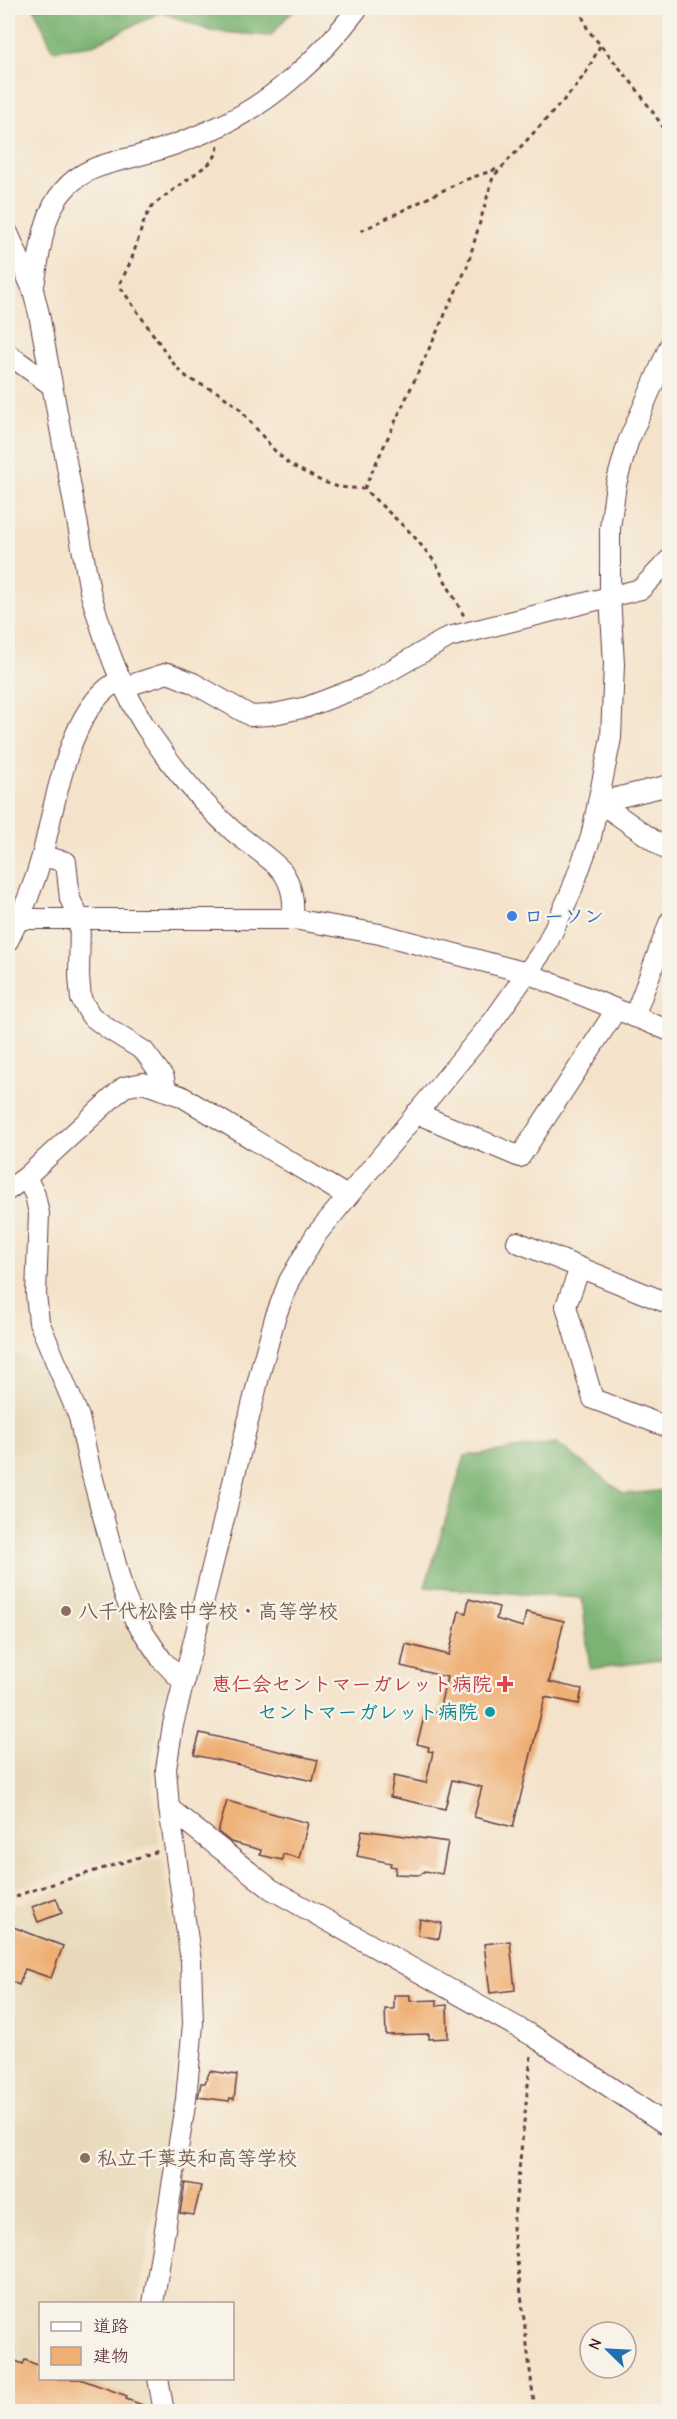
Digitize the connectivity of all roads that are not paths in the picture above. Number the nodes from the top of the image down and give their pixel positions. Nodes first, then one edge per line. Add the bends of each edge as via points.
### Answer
1 (358, 8) edge
2 (8, 232) edge
3 (33, 290) junction
4 (669, 345) edge
5 (8, 354) edge
6 (51, 385) junction
7 (669, 559) edge
8 (610, 596) junction
9 (123, 683) junction
10 (669, 785) edge
11 (599, 802) junction
12 (669, 852) edge
13 (42, 856) junction
14 (14, 919) edge
15 (293, 919) junction
16 (80, 920) junction
17 (669, 921) edge
18 (8, 941) edge
19 (527, 973) junction
20 (625, 1014) junction
21 (669, 1031) edge
22 (166, 1090) junction
23 (416, 1113) junction
24 (26, 1177) junction
25 (8, 1190) edge
26 (347, 1196) junction
27 (517, 1242) dead end
28 (580, 1268) junction
29 (669, 1304) edge
30 (669, 1428) edge
31 (184, 1683) junction
32 (169, 1808) junction
33 (669, 2127) edge
34 (153, 2302) edge
35 (158, 2380) edge
36 (164, 2412) edge

1 - 3 street via 288,82 247,111 214,129 145,154 102,164 75,178 53,205
2 - 3 street
3 - 6 street
4 - 8 street via 628,442 616,484 610,528
5 - 6 street
6 - 9 street via 90,591
7 - 8 street via 641,589
8 - 9 street via 449,637 365,685 307,707 269,715 251,716 168,673
8 - 11 street via 615,664 611,738
9 - 13 street via 112,684 90,707 66,758
9 - 15 street via 134,710 200,800 282,871 294,901
10 - 11 street
11 - 12 street
11 - 19 street via 591,837 570,892 546,946
13 - 14 street
13 - 16 street via 66,862 70,899
14 - 16 street
14 - 18 street
15 - 16 street
15 - 19 street via 380,934
16 - 22 street via 81,999 91,1016 144,1051 164,1078
17 - 20 street
19 - 20 street
19 - 23 street via 493,1021
20 - 21 street
20 - 23 street via 520,1157
22 - 24 street via 143,1083 124,1087
22 - 26 street
23 - 26 street
24 - 25 street
24 - 31 street via 39,1214 39,1322 80,1417 124,1594 151,1644
26 - 31 street via 315,1236 289,1281 275,1318
27 - 28 street
28 - 29 street
28 - 30 street via 566,1306 593,1399
31 - 32 street via 166,1769
32 - 33 street via 271,1889 533,2036
32 - 34 street via 191,1960 193,2024 186,2099
35 - 36 street

